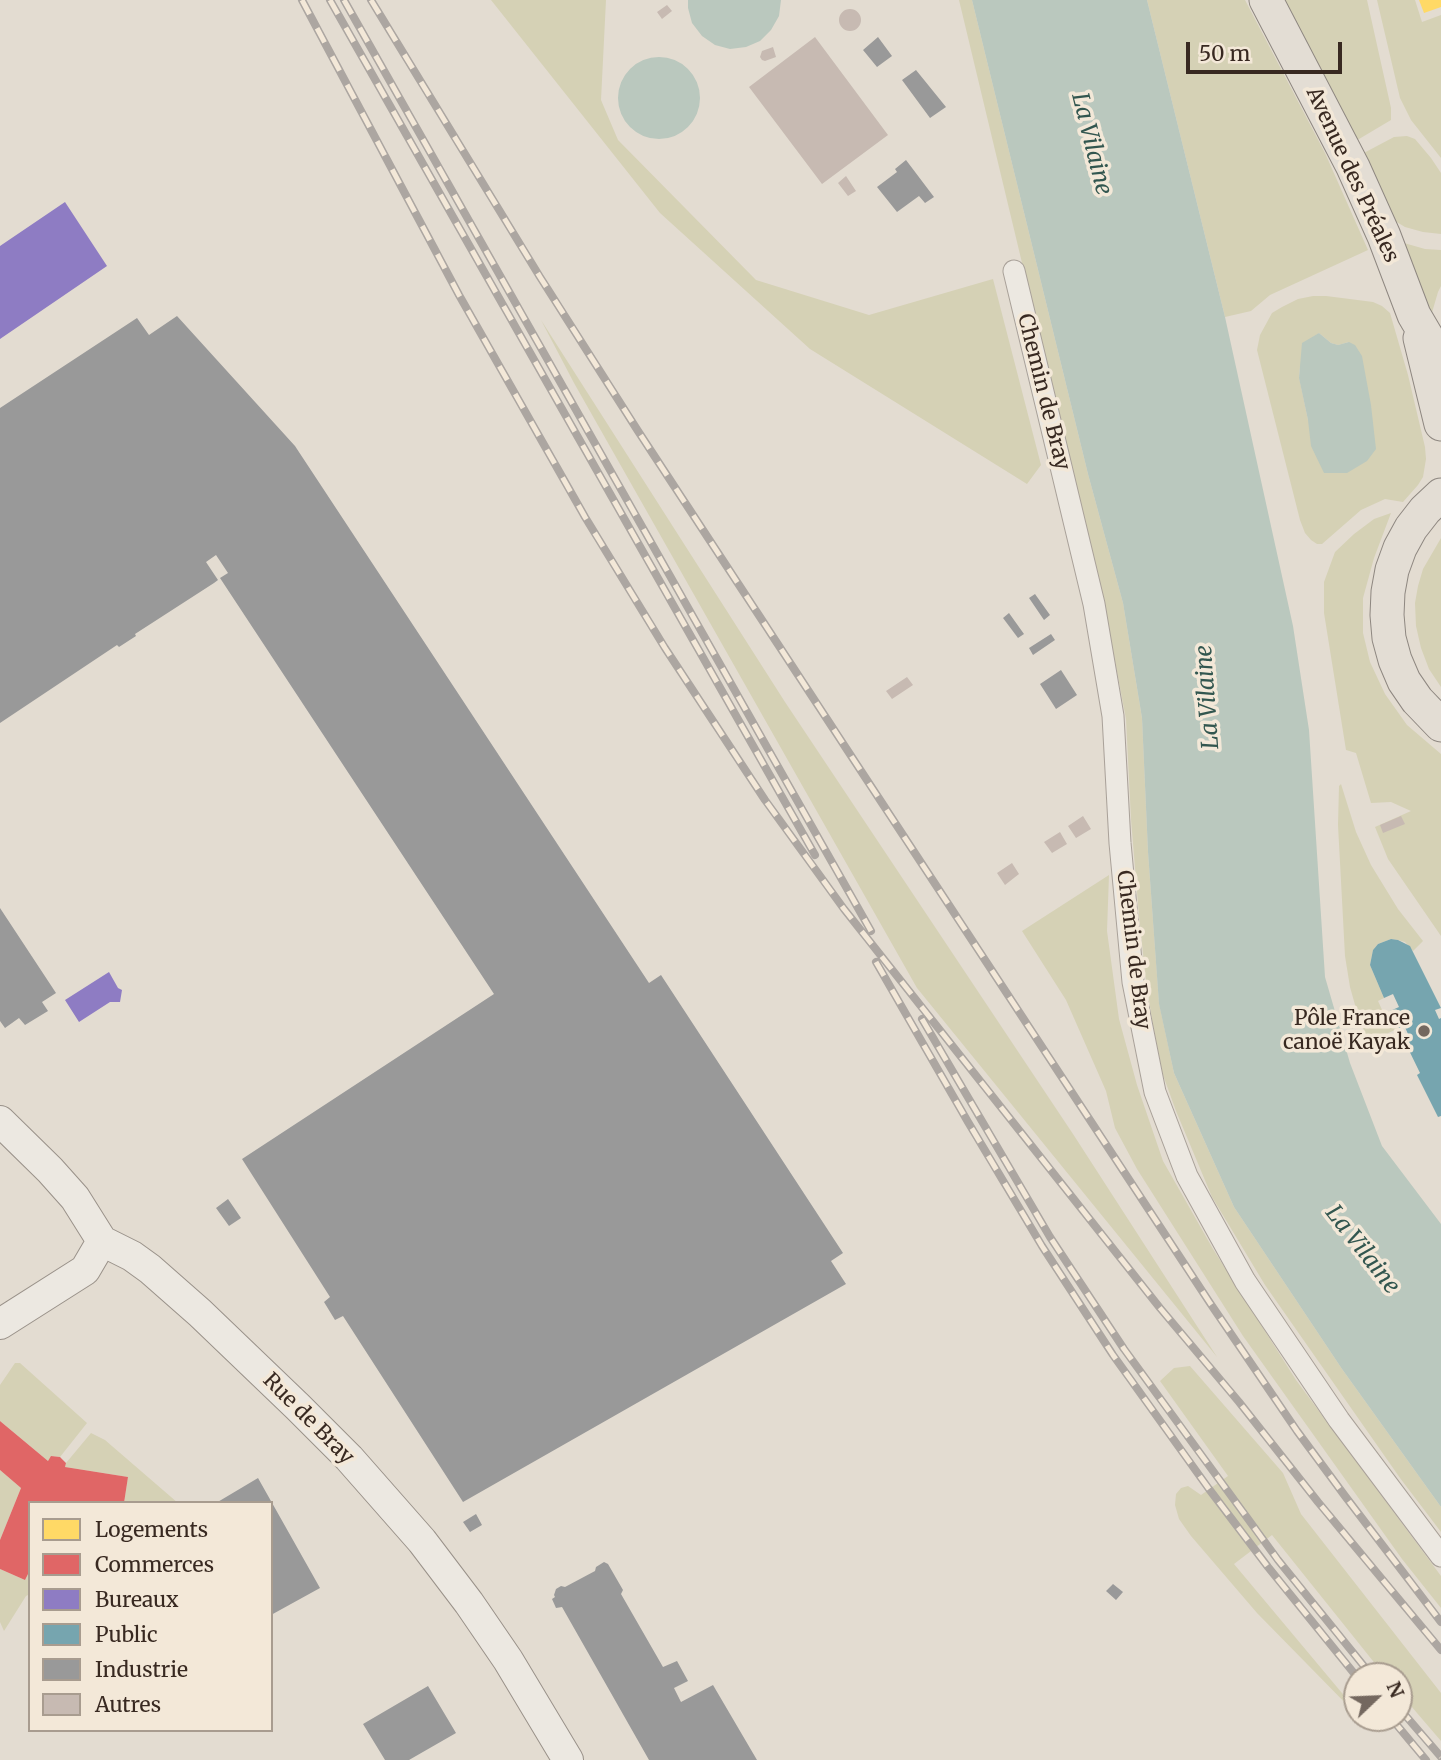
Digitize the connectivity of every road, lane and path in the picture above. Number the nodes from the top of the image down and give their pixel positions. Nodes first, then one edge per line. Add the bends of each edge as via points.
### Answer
1 (1266, 0) edge
2 (1014, 271) dead end
3 (1415, 315) junction
4 (1441, 361) edge
5 (1441, 424) edge
6 (1441, 495) edge
7 (1441, 725) edge
8 (0, 1121) edge
9 (102, 1241) junction
10 (0, 1308) edge
11 (0, 1324) edge
12 (1441, 1556) edge
13 (568, 1760) edge

1 - 3 main road, Avenue des Préales via 1353,167
2 - 12 street, Chemin de Bray via 1094,604 1113,716 1133,982 1155,1092 1187,1176 1245,1281 1339,1420
3 - 4 main road, Avenue des Préales
3 - 5 main road, Avenue des Préales
6 - 7 main road via 1411,528 1400,548 1390,581 1387,615 1389,638 1404,681
8 - 9 street, Rue de Bray via 75,1198
9 - 10 street
9 - 11 street via 85,1270
9 - 13 street, Rue de Bray via 141,1263 200,1313 349,1458 469,1603

